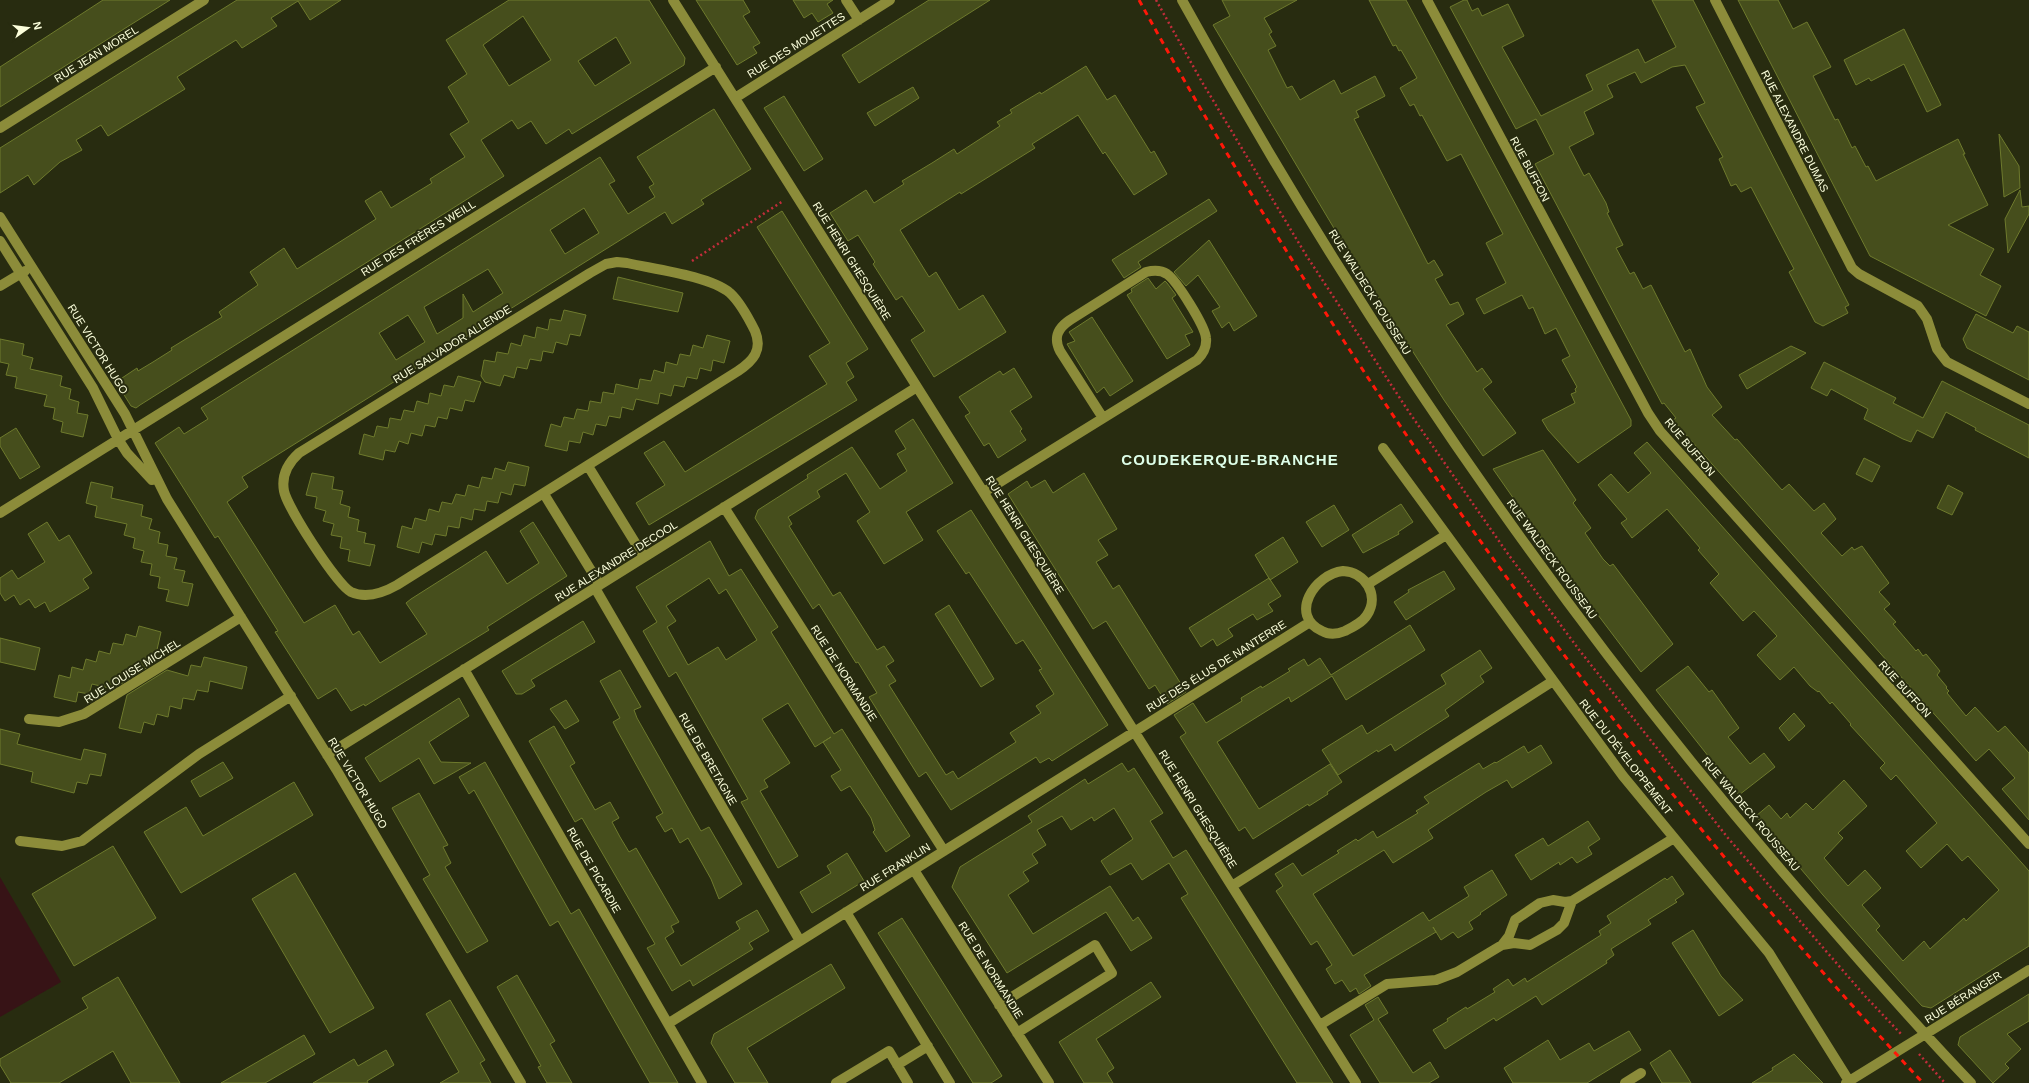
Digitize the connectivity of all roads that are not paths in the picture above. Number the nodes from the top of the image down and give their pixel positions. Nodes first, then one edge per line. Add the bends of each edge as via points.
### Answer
1 (204, 0) edge
2 (673, 0) edge
3 (846, 0) edge
4 (890, 0) edge
5 (1182, 0) edge
6 (1427, 0) edge
7 (1715, 0) edge
8 (859, 20) junction
9 (716, 67) junction
10 (735, 98) junction
11 (0, 128) edge
12 (0, 217) edge
13 (0, 241) edge
14 (32, 266) junction
15 (20, 274) junction
16 (0, 286) edge
17 (917, 387) junction
18 (2029, 404) edge
19 (1103, 418) junction
20 (133, 429) junction
21 (118, 439) junction
22 (1383, 448) dead end
23 (588, 466) junction
24 (984, 492) junction
25 (544, 494) junction
26 (167, 499) junction
27 (724, 507) junction
28 (0, 513) edge
29 (1446, 535) junction
30 (644, 557) junction
31 (1368, 584) junction
32 (597, 586) junction
33 (241, 617) junction
34 (1310, 622) junction
35 (464, 669) junction
36 (1553, 681) junction
37 (291, 696) junction
38 (29, 719) dead end
39 (1134, 731) junction
40 (327, 755) junction
41 (1674, 838) junction
42 (20, 841) dead end
43 (2029, 844) edge
44 (944, 851) junction
45 (914, 870) junction
46 (1232, 886) junction
47 (1572, 901) junction
48 (846, 912) junction
49 (800, 941) junction
50 (1502, 945) junction
51 (2029, 970) edge
52 (999, 1005) junction
53 (669, 1023) junction
54 (1320, 1025) junction
55 (1017, 1033) junction
56 (1925, 1035) junction
57 (928, 1046) junction
58 (898, 1065) junction
59 (1641, 1073) dead end
60 (1848, 1082) edge
61 (521, 1083) edge
62 (702, 1083) edge
63 (836, 1083) edge
64 (908, 1083) edge
65 (950, 1083) edge
66 (1049, 1083) edge
67 (1356, 1083) edge
68 (1624, 1083) edge
69 (1971, 1083) edge

1 - 11 street, RUE JEAN MOREL
2 - 9 street, RUE HENRI GHESQUIÈRE
3 - 8 street
4 - 8 street, RUE DES MOUETTES
5 - 56 street, RUE WALDECK ROUSSEAU via 1246,112 1360,299 1437,417 1539,562 1681,750 1800,893
6 - 43 street, RUE BUFFON via 1644,406 1660,431
7 - 18 street, RUE ALEXANDRE DUMAS via 1848,263 1855,272 1918,306 1927,319 1939,353 1947,362
8 - 10 street, RUE DES MOUETTES
9 - 10 street, RUE HENRI GHESQUIÈRE
9 - 20 street, RUE DES FRÈRES WEILL
10 - 17 street, RUE HENRI GHESQUIÈRE
12 - 14 street, RUE VICTOR HUGO
13 - 15 street, RUE VICTOR HUGO
14 - 15 street
14 - 20 street, RUE VICTOR HUGO
15 - 16 street
15 - 21 street, RUE VICTOR HUGO via 93,388
17 - 24 street, RUE HENRI GHESQUIÈRE
17 - 27 street, RUE ALEXANDRE DECOOL
19 - 19 street via 1060,351 1056,338 1059,330 1070,320 1146,272 1163,272 1174,281 1201,324 1206,339 1205,348 1197,360
19 - 24 street
20 - 21 street, RUE DES FRÈRES WEILL
20 - 26 street, RUE VICTOR HUGO
21 - 26 street, RUE VICTOR HUGO
21 - 28 street, RUE DES FRÈRES WEILL
22 - 29 street, RUE DU DÉVELOPPEMENT
23 - 25 street, RUE SALVADOR ALLENDE
23 - 25 street, RUE SALVADOR ALLENDE via 754,358 757,353 756,334 731,294 716,284 621,262 600,266 299,453 288,464 284,484 291,508 336,578 351,592 366,595 378,594 397,585
23 - 30 street
24 - 39 street, RUE HENRI GHESQUIÈRE
25 - 32 street
26 - 33 street, RUE VICTOR HUGO
27 - 30 street, RUE ALEXANDRE DECOOL
27 - 44 street, RUE DE NORMANDIE
29 - 31 street
29 - 36 street, RUE DU DÉVELOPPEMENT
30 - 32 street, RUE ALEXANDRE DECOOL
31 - 34 street via 1372,599 1370,610 1355,626 1332,634 1321,631
31 - 34 street via 1360,576 1349,572 1337,572 1326,577 1316,585 1307,600
32 - 35 street, RUE ALEXANDRE DECOOL
32 - 49 street, RUE DE BRETAGNE
33 - 37 street, RUE VICTOR HUGO
33 - 38 street, RUE LOUISE MICHEL via 84,714 59,722
34 - 39 street, RUE DES ÉLUS DE NANTERRE
35 - 40 street, RUE ALEXANDRE DECOOL
35 - 53 street, RUE DE PICARDIE
36 - 41 street, RUE DU DÉVELOPPEMENT via 1623,776
36 - 46 street
37 - 40 street, RUE VICTOR HUGO
37 - 42 street via 199,754 82,841 62,846
39 - 44 street, RUE FRANKLIN
39 - 46 street, RUE HENRI GHESQUIÈRE
40 - 61 street, RUE VICTOR HUGO
41 - 47 street
41 - 60 street, RUE DU DÉVELOPPEMENT via 1769,953
44 - 45 street, RUE FRANKLIN
45 - 48 street, RUE FRANKLIN
45 - 52 street, RUE DE NORMANDIE
46 - 54 street, RUE HENRI GHESQUIÈRE
47 - 50 street via 1553,900 1540,903 1515,920
47 - 50 street via 1564,923 1557,930 1530,945
48 - 49 street, RUE FRANKLIN
48 - 57 street
49 - 53 street, RUE FRANKLIN
50 - 54 street via 1449,976 1428,981 1387,984
51 - 56 street, RUE BÉRANGER
52 - 55 street, RUE DE NORMANDIE
52 - 55 street via 1094,945 1112,973
53 - 62 street, RUE DE PICARDIE
54 - 67 street, RUE HENRI GHESQUIÈRE
55 - 66 street, RUE DE NORMANDIE
56 - 60 street, RUE BÉRANGER
56 - 69 street, RUE WALDECK ROUSSEAU
57 - 58 street
57 - 65 street
58 - 63 street via 889,1051
58 - 64 street
59 - 68 street

